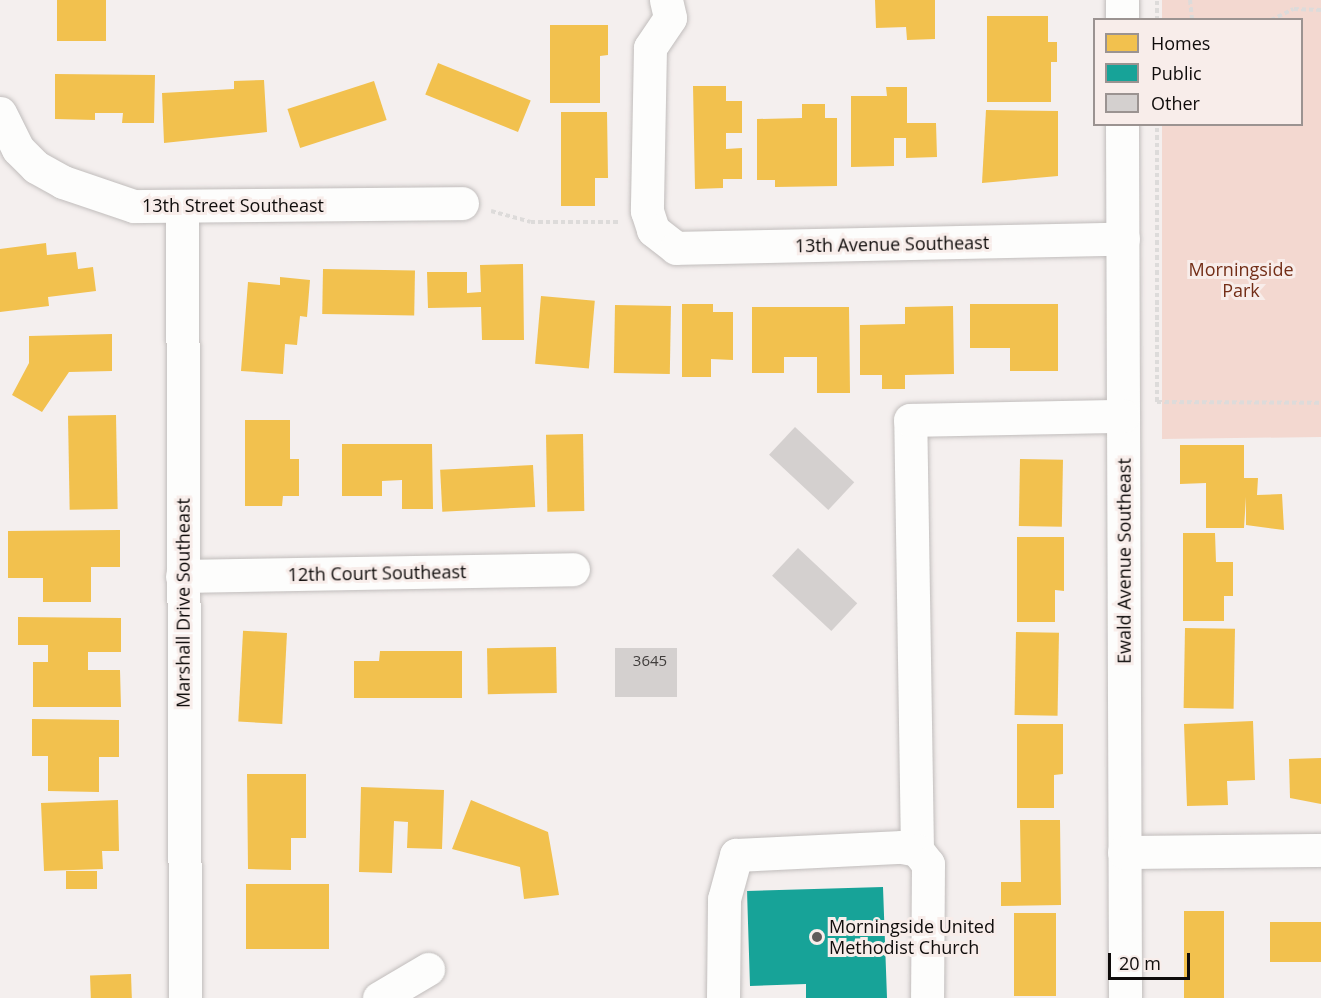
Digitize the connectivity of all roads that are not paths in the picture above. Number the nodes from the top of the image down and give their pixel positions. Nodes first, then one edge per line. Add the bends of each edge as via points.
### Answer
1 (1122, 0) edge
2 (668, 9) edge
3 (1122, 18) edge
4 (0, 113) edge
5 (1122, 126) edge
6 (462, 203) road end
7 (182, 208) junction
8 (1123, 239) junction
9 (1123, 408) junction
10 (573, 569) dead end
11 (182, 576) junction
12 (917, 850) junction
13 (1321, 850) edge
14 (1124, 852) junction
15 (428, 969) dead end
16 (185, 998) edge
17 (379, 998) edge
18 (723, 998) edge
19 (927, 998) edge
20 (1125, 998) edge

1 - 3 street
2 - 8 street, 13th Avenue Southeast via 650,48 657,230 676,248
4 - 7 street, 13th Street Southeast via 18,149 63,182 134,206
5 - 8 street, Ewald Avenue Southeast
6 - 7 street, 13th Street Southeast
7 - 11 street, Marshall Drive Southeast
8 - 9 street, Ewald Avenue Southeast
9 - 12 street via 910,420
9 - 14 street, Ewald Avenue Southeast
10 - 11 street, 12th Court Southeast
11 - 16 street, Marshall Drive Southeast
12 - 18 street via 902,846 736,855 723,899
12 - 19 street via 928,864
13 - 14 street
14 - 20 street, Ewald Avenue Southeast
15 - 17 street

